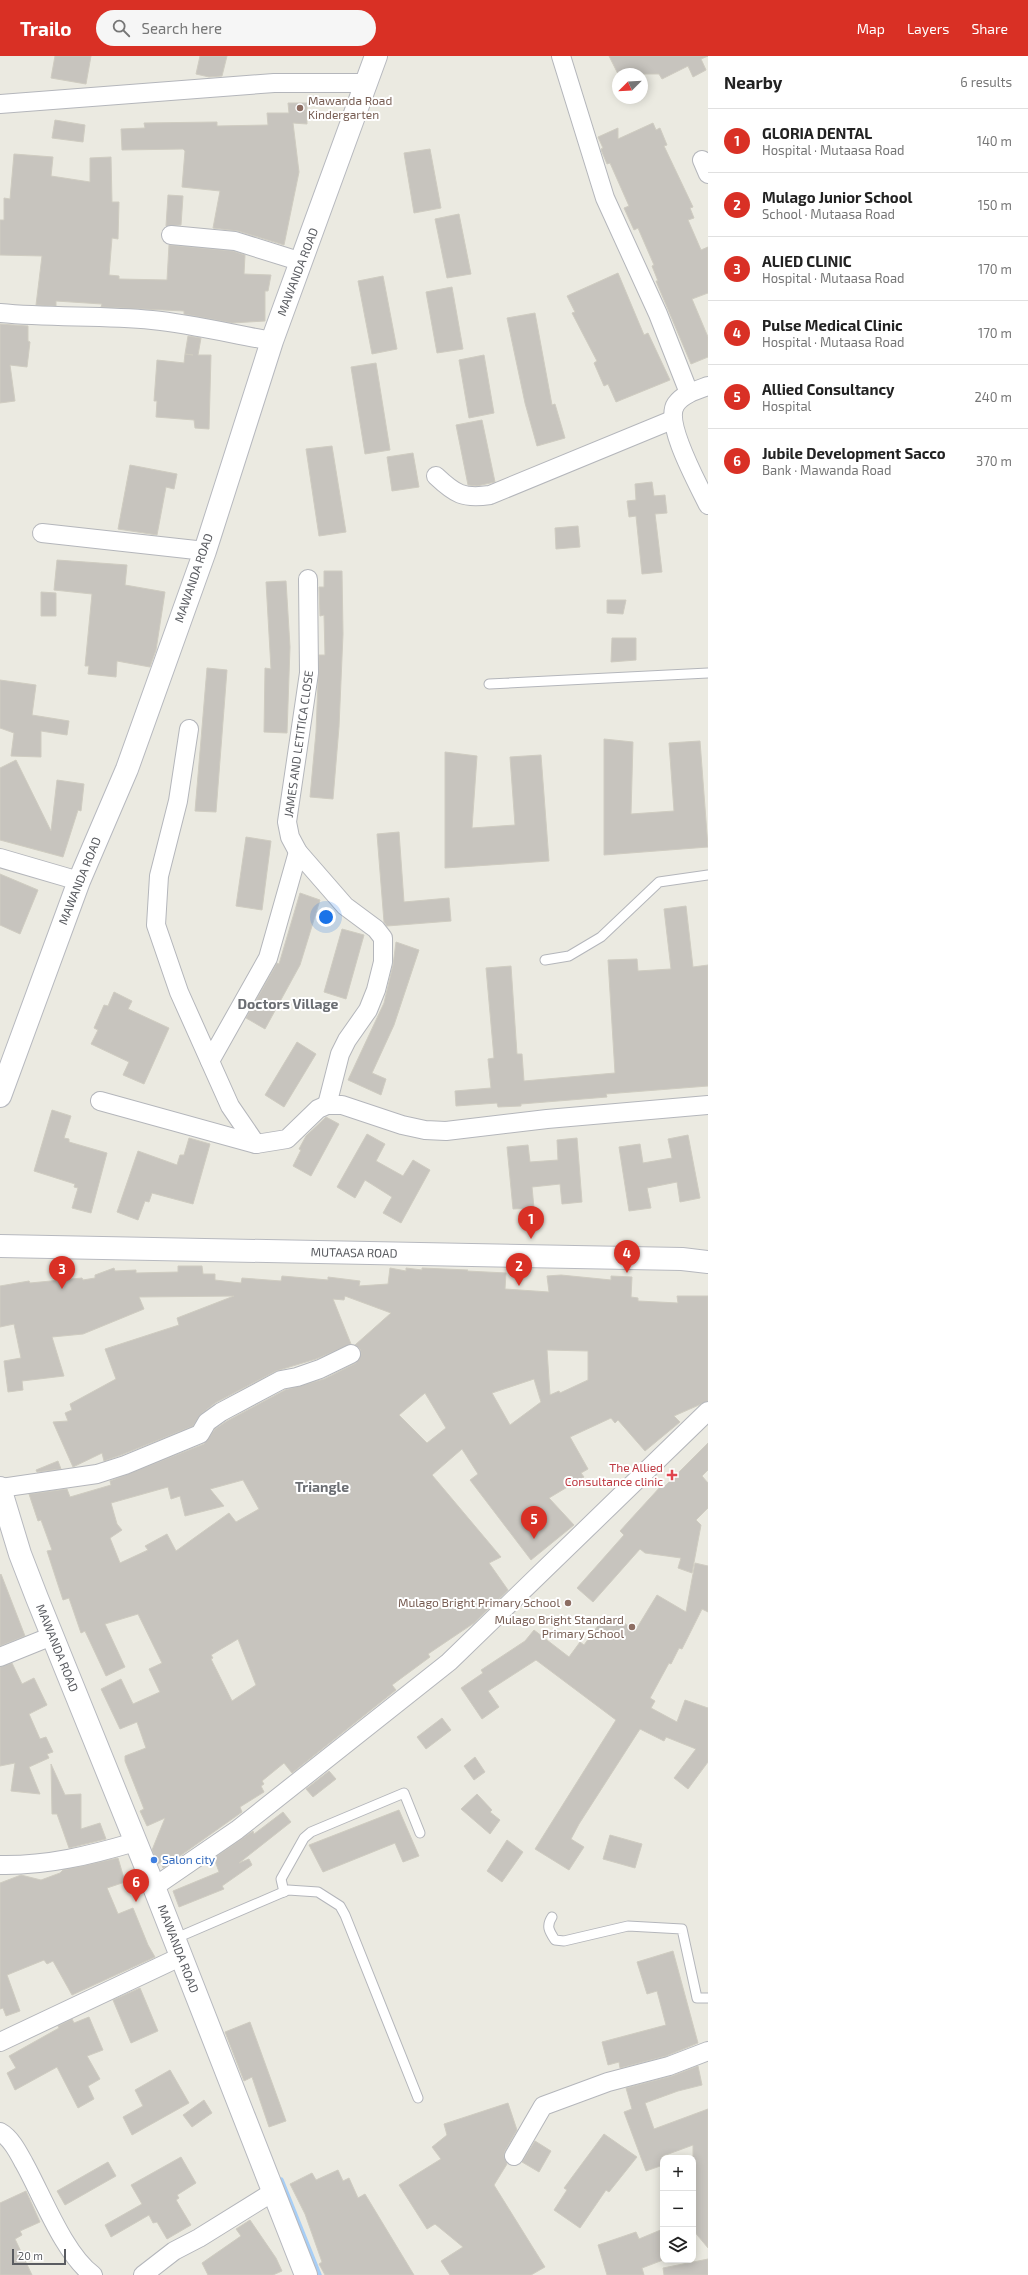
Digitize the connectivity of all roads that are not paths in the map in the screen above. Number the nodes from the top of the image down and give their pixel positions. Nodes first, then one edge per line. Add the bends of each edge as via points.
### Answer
1 (376, 56) edge
2 (561, 56) edge
3 (367, 83) junction
4 (0, 104) edge
5 (171, 235) dead end
6 (302, 262) junction
7 (0, 313) edge
8 (272, 341) junction
9 (708, 386) edge
10 (689, 394) junction
11 (672, 420) junction
12 (436, 476) dead end
13 (708, 505) edge
14 (42, 533) dead end
15 (205, 551) junction
16 (308, 579) dead end
17 (708, 673) edge
18 (489, 684) dead end
19 (190, 729) dead end
20 (294, 845) junction
21 (0, 858) edge
22 (708, 875) edge
23 (79, 881) junction
24 (545, 960) dead end
25 (210, 1061) junction
26 (0, 1096) edge
27 (100, 1101) dead end
28 (327, 1105) junction
29 (708, 1105) edge
30 (256, 1144) junction
31 (0, 1246) edge
32 (708, 1262) edge
33 (350, 1354) dead end
34 (708, 1411) edge
35 (0, 1488) edge
36 (52, 1636) junction
37 (0, 1657) edge
38 (420, 1833) dead end
39 (135, 1842) junction
40 (0, 1865) edge
41 (154, 1887) junction
42 (284, 1892) junction
43 (552, 1917) dead end
44 (177, 1948) junction
45 (708, 1998) edge
46 (0, 2042) edge
47 (708, 2051) edge
48 (418, 2098) dead end
49 (0, 2132) edge
50 (514, 2156) dead end
51 (273, 2192) junction
52 (88, 2272) edge
53 (143, 2275) edge
54 (306, 2275) edge

1 - 3 street, MAWANDA ROAD
2 - 10 street via 605,198 658,314
3 - 4 street via 274,83
3 - 6 street, MAWANDA ROAD
5 - 6 street via 235,241
6 - 8 street, MAWANDA ROAD
7 - 8 street via 154,320
8 - 15 street, MAWANDA ROAD
9 - 10 street
10 - 11 street via 675,405
11 - 12 street via 490,495 474,497 458,494
11 - 13 street
14 - 15 street
15 - 23 street, MAWANDA ROAD via 127,769
16 - 20 street, JAMES AND LETITICA CLOSE via 309,673 287,822
17 - 18 lane
19 - 25 street via 178,801 158,882 156,925 179,992
20 - 25 street via 268,958
20 - 28 street via 345,906 376,929 383,938 384,949 376,990 368,1010 340,1054
21 - 23 street
22 - 24 lane via 659,882 601,937 569,956
23 - 26 street, MAWANDA ROAD
25 - 30 street via 230,1106
27 - 30 street
28 - 29 street via 342,1105 402,1125 446,1131
28 - 30 street via 312,1113 287,1139
31 - 32 street, MUTAASA ROAD via 682,1259
33 - 35 street via 320,1369 281,1380 217,1415 207,1422 200,1434 125,1465 97,1474
34 - 41 street via 449,1662 237,1830
35 - 36 street, MAWANDA ROAD via 20,1554
36 - 37 street
36 - 39 street, MAWANDA ROAD
38 - 42 lane via 404,1793 311,1832 304,1838 281,1879
39 - 40 street via 90,1856
39 - 41 street, MAWANDA ROAD
41 - 44 street, MAWANDA ROAD
42 - 44 lane
42 - 48 lane via 318,1892 340,1906
43 - 45 lane via 549,1931 555,1940 564,1941 628,1926 682,1929 697,1998
44 - 46 street
44 - 51 street, MAWANDA ROAD
47 - 50 street via 669,2066 608,2082 543,2106
49 - 52 street via 17,2151 63,2236
51 - 53 street via 199,2238 174,2250
51 - 54 street, MAWANDA ROAD

